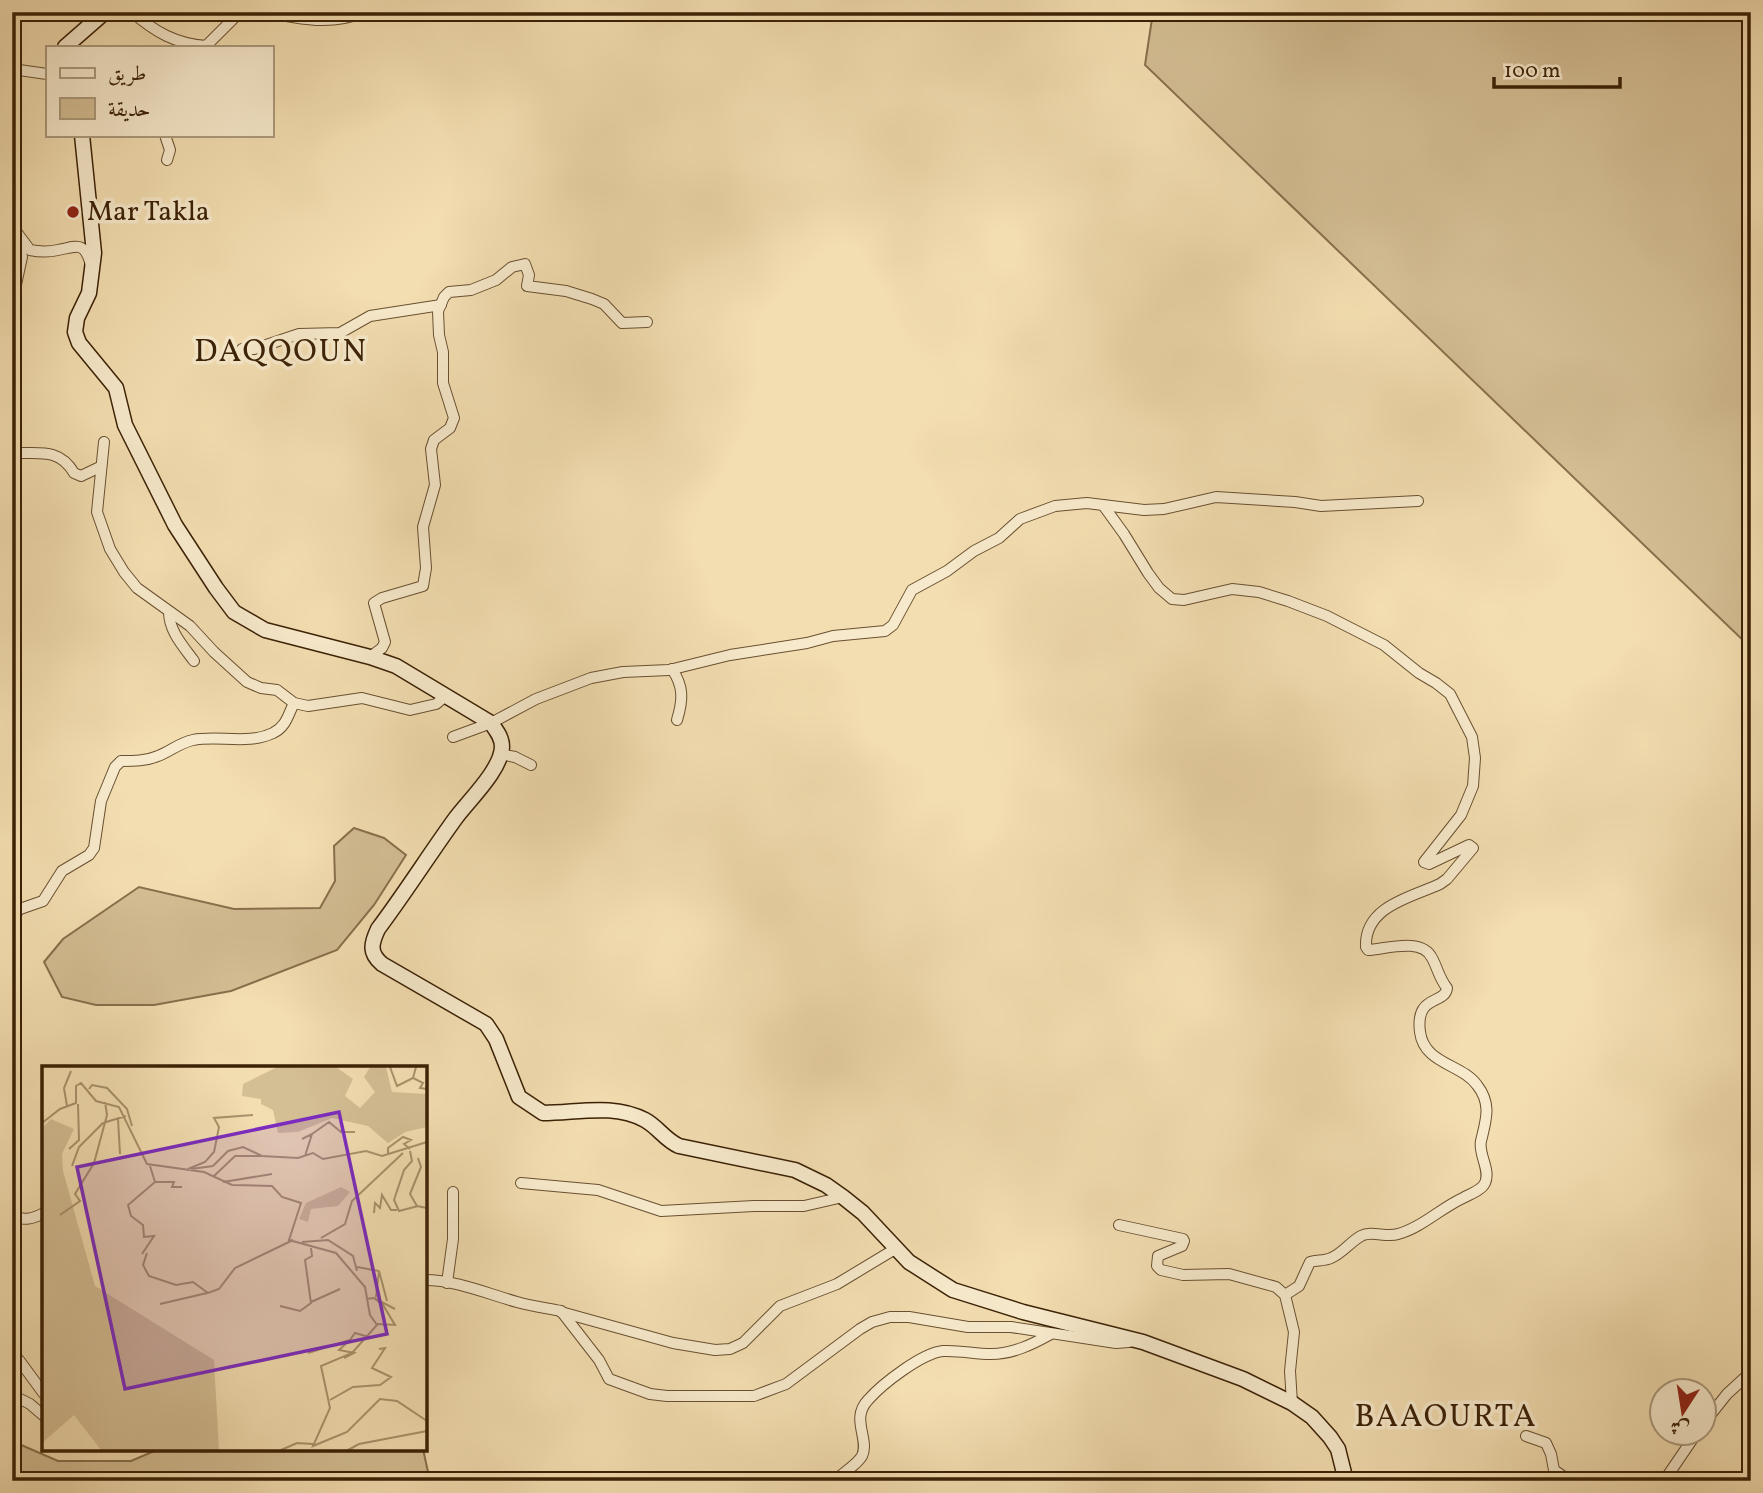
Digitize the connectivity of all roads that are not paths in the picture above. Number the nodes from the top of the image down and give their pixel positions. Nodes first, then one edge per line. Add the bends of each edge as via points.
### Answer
1 (132, 12) edge
2 (240, 12) edge
3 (265, 12) edge
4 (365, 12) edge
5 (95, 15) edge
6 (66, 46) edge
7 (206, 46) edge
8 (12, 69) edge
9 (46, 74) edge
10 (82, 136) edge
11 (165, 136) edge
12 (167, 160) dead end
13 (12, 226) edge
14 (21, 251) edge
15 (93, 273) junction
16 (12, 303) edge
17 (441, 305) junction
18 (647, 322) dead end
19 (242, 349) dead end
20 (104, 442) dead end
21 (12, 453) edge
22 (100, 467) junction
23 (1418, 501) dead end
24 (1103, 505) junction
25 (169, 612) junction
26 (370, 657) junction
27 (194, 661) dead end
28 (672, 669) junction
29 (447, 695) junction
30 (294, 703) junction
31 (677, 720) dead end
32 (491, 723) junction
33 (453, 737) dead end
34 (500, 754) junction
35 (531, 765) dead end
36 (12, 917) edge
37 (521, 1183) dead end
38 (453, 1192) dead end
39 (843, 1197) junction
40 (42, 1214) edge
41 (12, 1216) edge
42 (1119, 1225) dead end
43 (895, 1249) junction
44 (427, 1280) edge
45 (447, 1283) junction
46 (1286, 1295) junction
47 (561, 1311) junction
48 (1052, 1334) junction
49 (1143, 1342) junction
50 (12, 1359) edge
51 (1751, 1372) edge
52 (42, 1391) edge
53 (12, 1395) edge
54 (1292, 1403) junction
55 (1718, 1405) edge
56 (42, 1414) edge
57 (1526, 1436) dead end
58 (1686, 1448) edge
59 (835, 1481) edge
60 (1346, 1481) edge
61 (1570, 1481) edge
62 (1664, 1481) edge

1 - 7 street via 173,40
2 - 7 street
3 - 4 street via 316,21
5 - 6 main road
8 - 9 street
10 - 15 main road
11 - 12 street via 170,150
13 - 14 street
14 - 15 street via 51,252 80,246
14 - 16 street
15 - 26 main road via 77,318 79,343 116,388 125,425 175,525 216,588 234,612 265,630
17 - 18 street via 449,292 471,290 525,264 527,286 592,299 604,304 622,323
17 - 19 street via 370,316 340,333 299,334
17 - 26 street via 443,383 454,418 431,449 435,485 424,527 424,586 374,603 384,642
20 - 22 street
21 - 22 street via 55,455 81,476
22 - 25 street via 97,512 104,536 137,588
23 - 24 street via 1321,506 1216,496 1164,509
24 - 28 street via 1055,506 1020,519 999,538 912,590 885,631 833,636
24 - 46 street via 1167,596 1184,600 1246,590 1327,616 1384,645 1444,688 1472,737 1475,768 1468,802 1424,862 1429,864 1469,845 1473,848 1440,884 1390,905 1375,921 1366,944 1368,950 1414,946 1431,954 1447,993 1426,1004 1421,1037 1433,1055 1471,1078 1482,1094 1488,1112 1480,1146 1486,1179 1474,1192 1408,1231 1392,1236 1364,1234 1332,1258 1310,1262 1299,1286
25 - 27 street via 176,636
25 - 30 street via 190,626 247,682 277,690
26 - 29 main road
28 - 31 street via 683,700
28 - 32 street via 591,678
29 - 30 street via 436,704 410,710 362,698 323,705
29 - 32 main road
30 - 36 street via 283,726 271,734 194,740 146,760 121,761 101,801 94,848 62,871 43,901
32 - 33 street
32 - 34 main road via 501,737
34 - 35 street
34 - 39 main road via 378,929 372,943 375,958 486,1024 519,1097 533,1108 630,1113 657,1127 671,1143 795,1170
37 - 39 street via 598,1190 661,1211 804,1206
38 - 45 street
39 - 43 main road
40 - 41 street via 22,1220
42 - 46 street via 1183,1239 1182,1246 1158,1256 1161,1270 1183,1275 1229,1274 1276,1287
43 - 47 street via 837,1284 780,1306 743,1343 730,1349 673,1343
43 - 49 main road via 922,1272 968,1296
44 - 45 street
45 - 47 street
46 - 54 street via 1294,1332
47 - 48 street via 609,1379 667,1396 733,1397 771,1391 860,1329 890,1317
48 - 49 street
48 - 59 street via 1009,1352 943,1351 913,1362 863,1405 863,1453
49 - 54 main road via 1243,1379
50 - 52 street via 19,1360
51 - 55 street
53 - 56 street
54 - 60 main road via 1330,1437
57 - 61 street via 1546,1443 1554,1470
58 - 62 street

